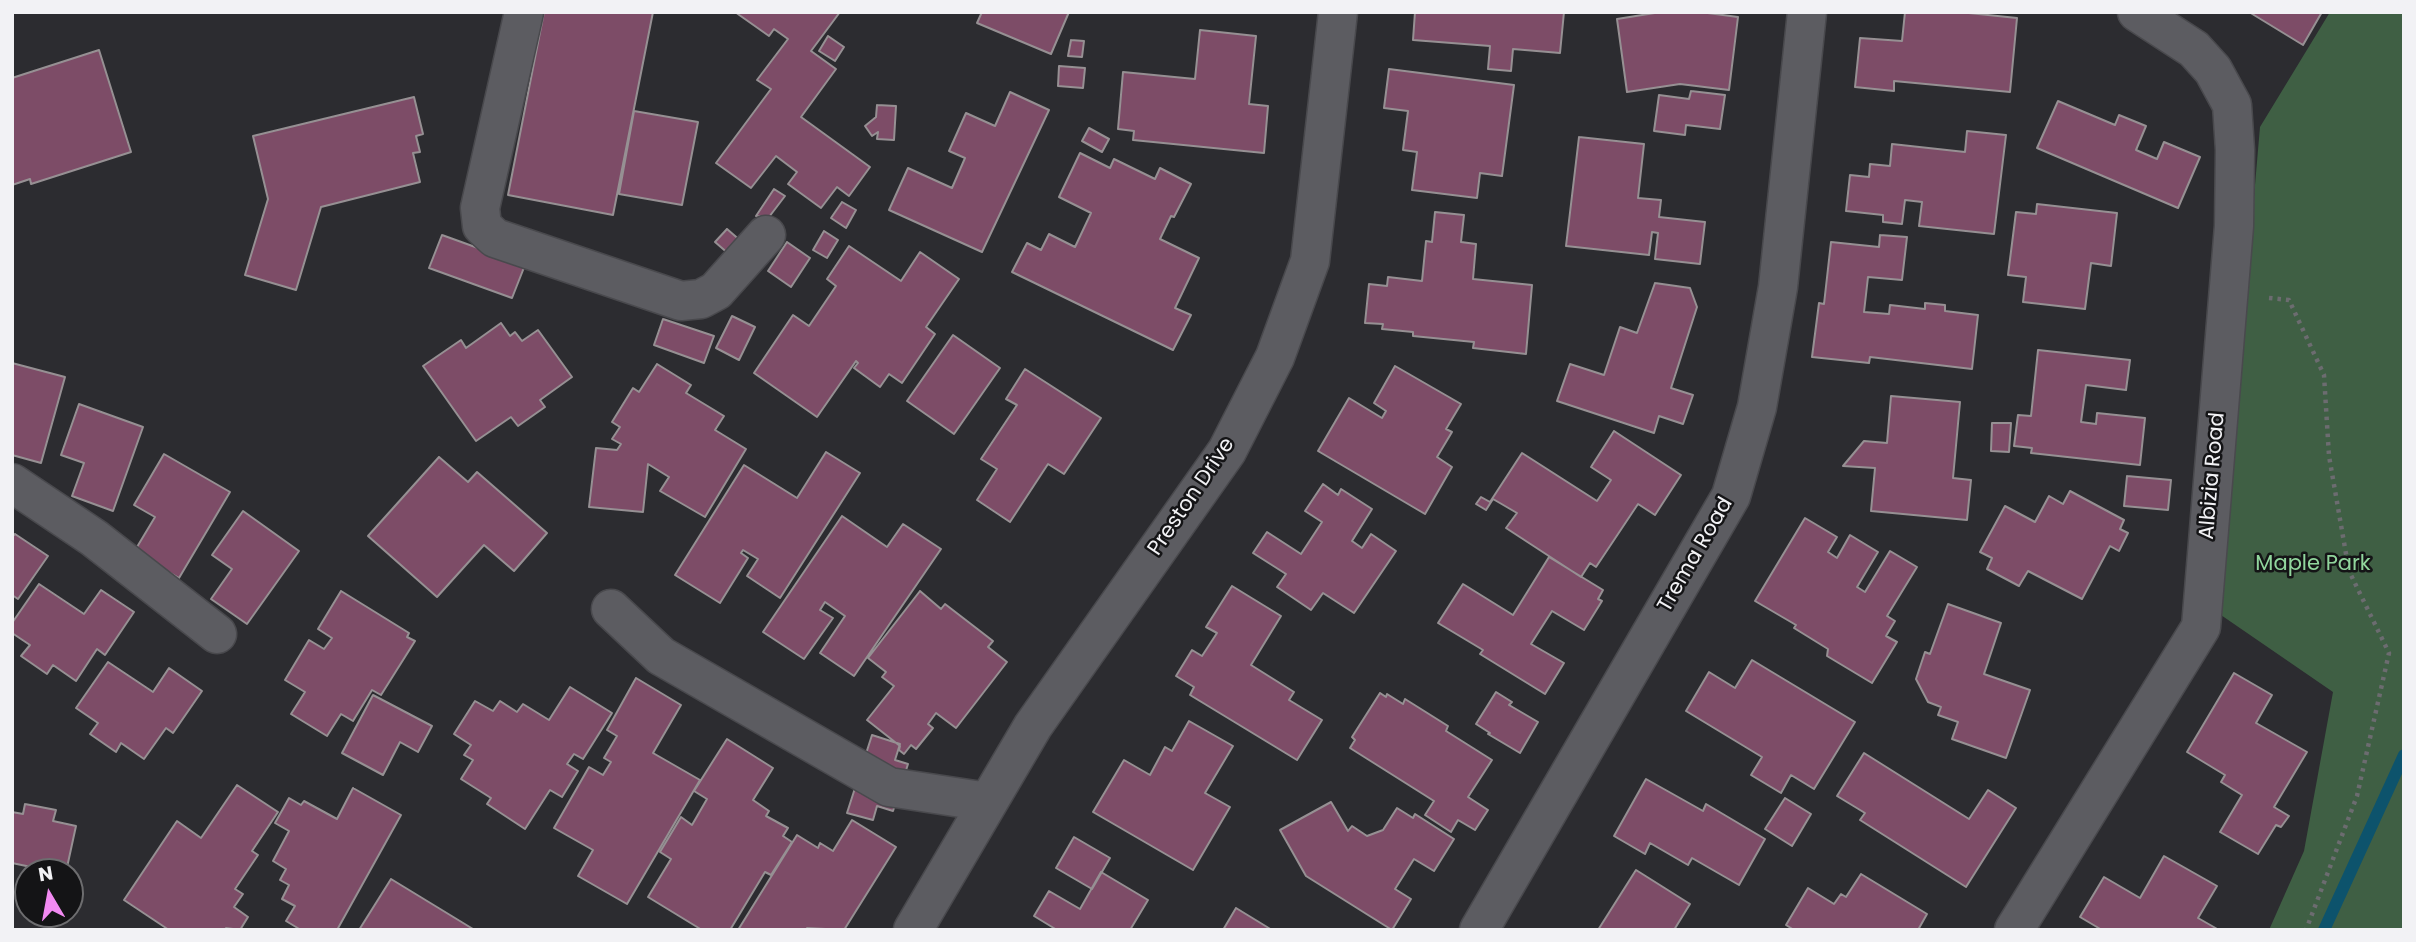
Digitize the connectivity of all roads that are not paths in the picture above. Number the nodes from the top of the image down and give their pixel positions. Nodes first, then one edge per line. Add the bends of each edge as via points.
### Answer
1 (524, 12) edge
2 (1338, 12) edge
3 (1807, 12) edge
4 (2137, 12) edge
5 (766, 235) dead end
6 (12, 484) edge
7 (611, 610) dead end
8 (217, 634) dead end
9 (988, 802) junction
10 (913, 930) edge
11 (1479, 930) edge
12 (2014, 930) edge

1 - 5 street via 480,208 482,226 495,239 681,301 701,299 716,291
2 - 9 street, Preston Drive via 1310,261 1275,358 1227,451 1033,726
3 - 11 street, Trema Road via 1778,287 1757,407 1731,496
4 - 12 street, Albizia Road via 2194,49 2232,105 2234,226 2201,627
6 - 8 street via 94,538
7 - 9 street via 661,656 889,787
9 - 10 street, Preston Drive

